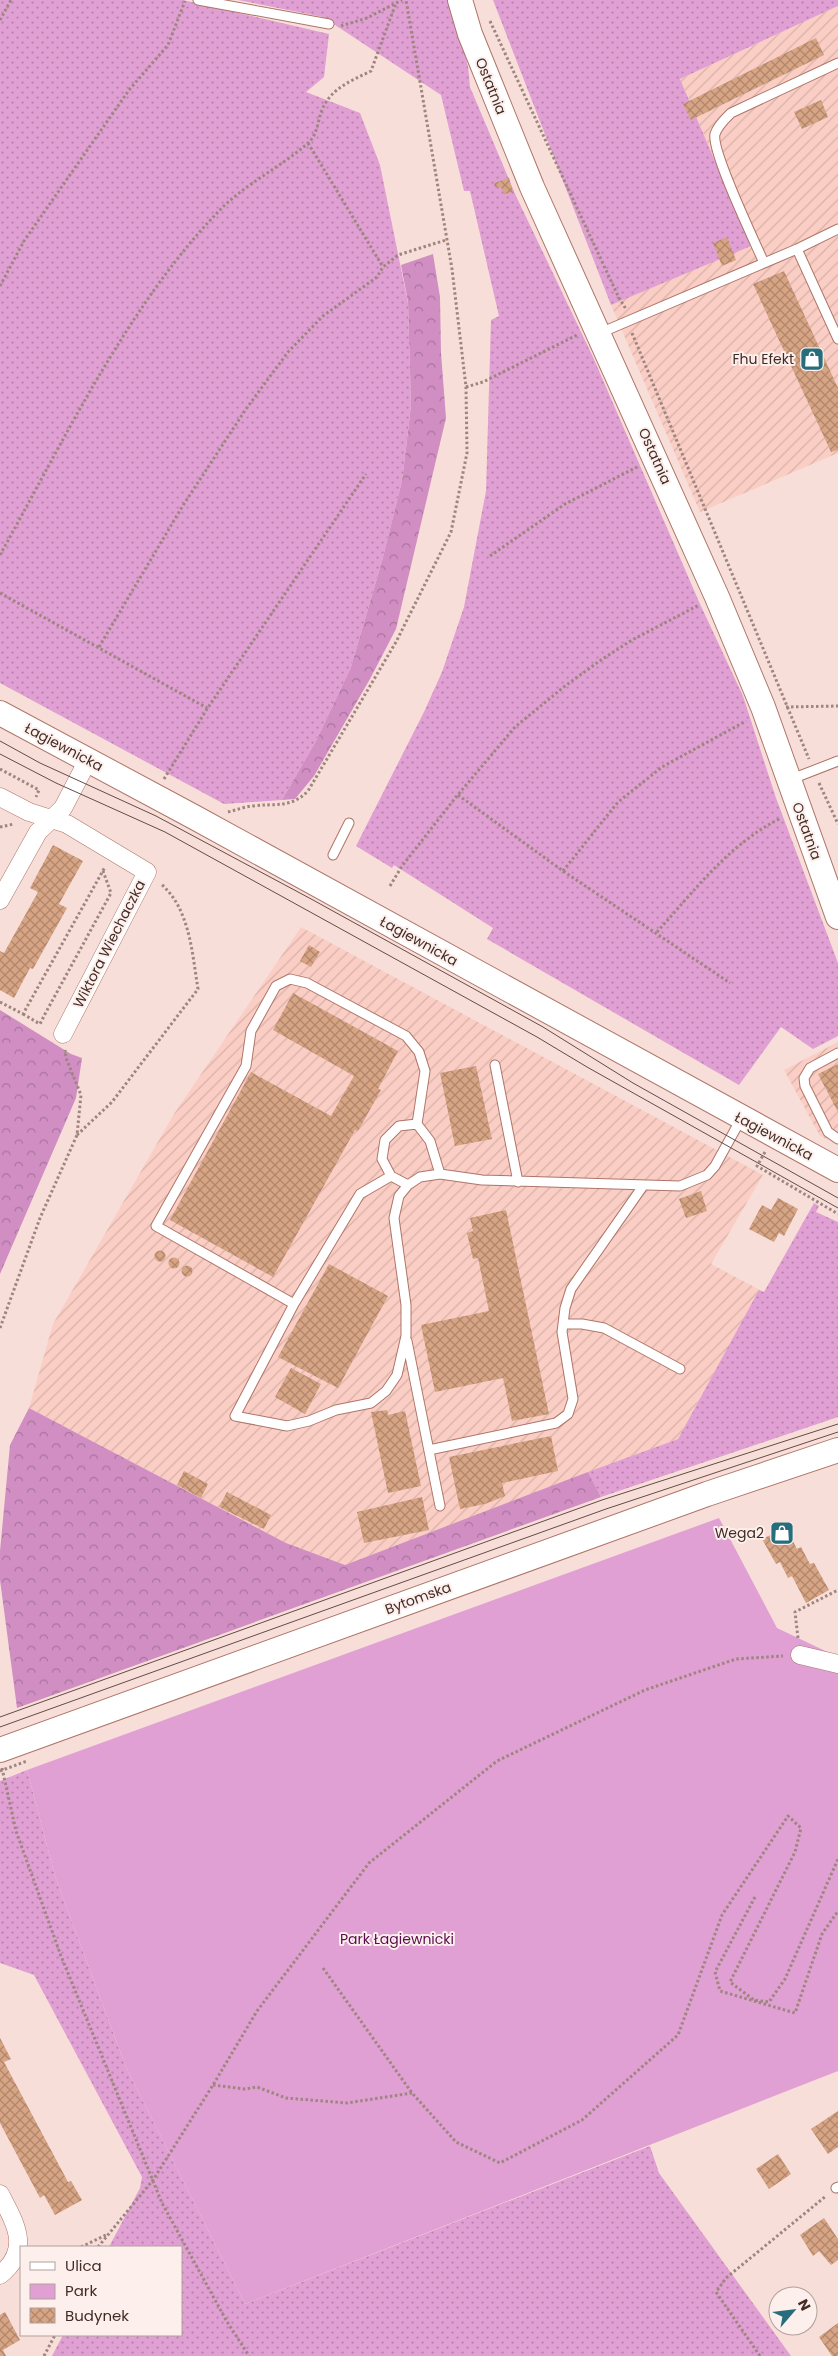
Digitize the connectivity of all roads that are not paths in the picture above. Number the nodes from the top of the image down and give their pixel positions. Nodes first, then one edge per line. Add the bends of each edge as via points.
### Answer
1 (198, 0) edge
2 (460, 0) edge
3 (329, 24) road end
4 (838, 64) edge
5 (838, 229) edge
6 (797, 249) junction
7 (764, 263) junction
8 (590, 334) junction
9 (838, 339) edge
10 (0, 713) edge
11 (88, 760) junction
12 (838, 761) edge
13 (789, 780) junction
14 (0, 797) edge
15 (51, 819) junction
16 (349, 823) dead end
17 (332, 855) dead end
18 (0, 900) edge
19 (838, 917) edge
20 (63, 1034) road end
21 (838, 1053) edge
22 (495, 1065) dead end
23 (741, 1119) junction
24 (418, 1124) junction
25 (838, 1138) edge
26 (838, 1170) edge
27 (440, 1174) junction
28 (391, 1176) junction
29 (518, 1182) junction
30 (408, 1185) junction
31 (644, 1186) junction
32 (294, 1304) junction
33 (563, 1324) junction
34 (406, 1336) junction
35 (680, 1369) dead end
36 (429, 1450) junction
37 (838, 1450) edge
38 (440, 1506) dead end
39 (800, 1655) road end
40 (838, 1664) edge
41 (16, 1751) edge
42 (0, 2194) edge
43 (0, 2275) edge

1 - 3 lane
2 - 8 street, Ostatnia via 470,34
4 - 7 lane via 732,113 721,122 715,136 719,157
5 - 6 lane
6 - 7 lane
6 - 9 lane
7 - 8 lane via 631,320
8 - 13 street, Ostatnia via 718,597 758,712
10 - 11 street, Łagiewnicka
11 - 15 street via 63,808
11 - 23 street, Łagiewnicka
12 - 13 lane
13 - 19 street, Ostatnia
14 - 15 street, Wiktora Wiechaczka
15 - 18 street via 38,832
15 - 20 street, Wiktora Wiechaczka via 67,824 147,872
16 - 17 lane
21 - 25 lane via 810,1068 804,1078 828,1132
22 - 29 lane
23 - 26 street, Łagiewnicka
23 - 31 lane via 707,1175 680,1186
24 - 27 lane via 430,1142
24 - 28 lane via 399,1126 385,1140 382,1159
24 - 32 lane via 425,1071 419,1052 406,1036 306,983 290,979 276,986 251,1031 246,1066 156,1226
27 - 29 lane
27 - 30 lane via 420,1177
28 - 30 lane
28 - 32 lane via 360,1194
29 - 31 lane
30 - 34 lane via 399,1196 394,1218 406,1305
31 - 33 lane via 571,1290
32 - 34 lane via 235,1416 287,1426 371,1403 386,1391 397,1375
33 - 35 lane via 604,1328
33 - 36 lane via 572,1399 568,1414 556,1423
34 - 36 lane
36 - 38 lane
37 - 41 street, Bytomska via 707,1494
39 - 40 street
42 - 43 street via 17,2227 19,2242 12,2263

